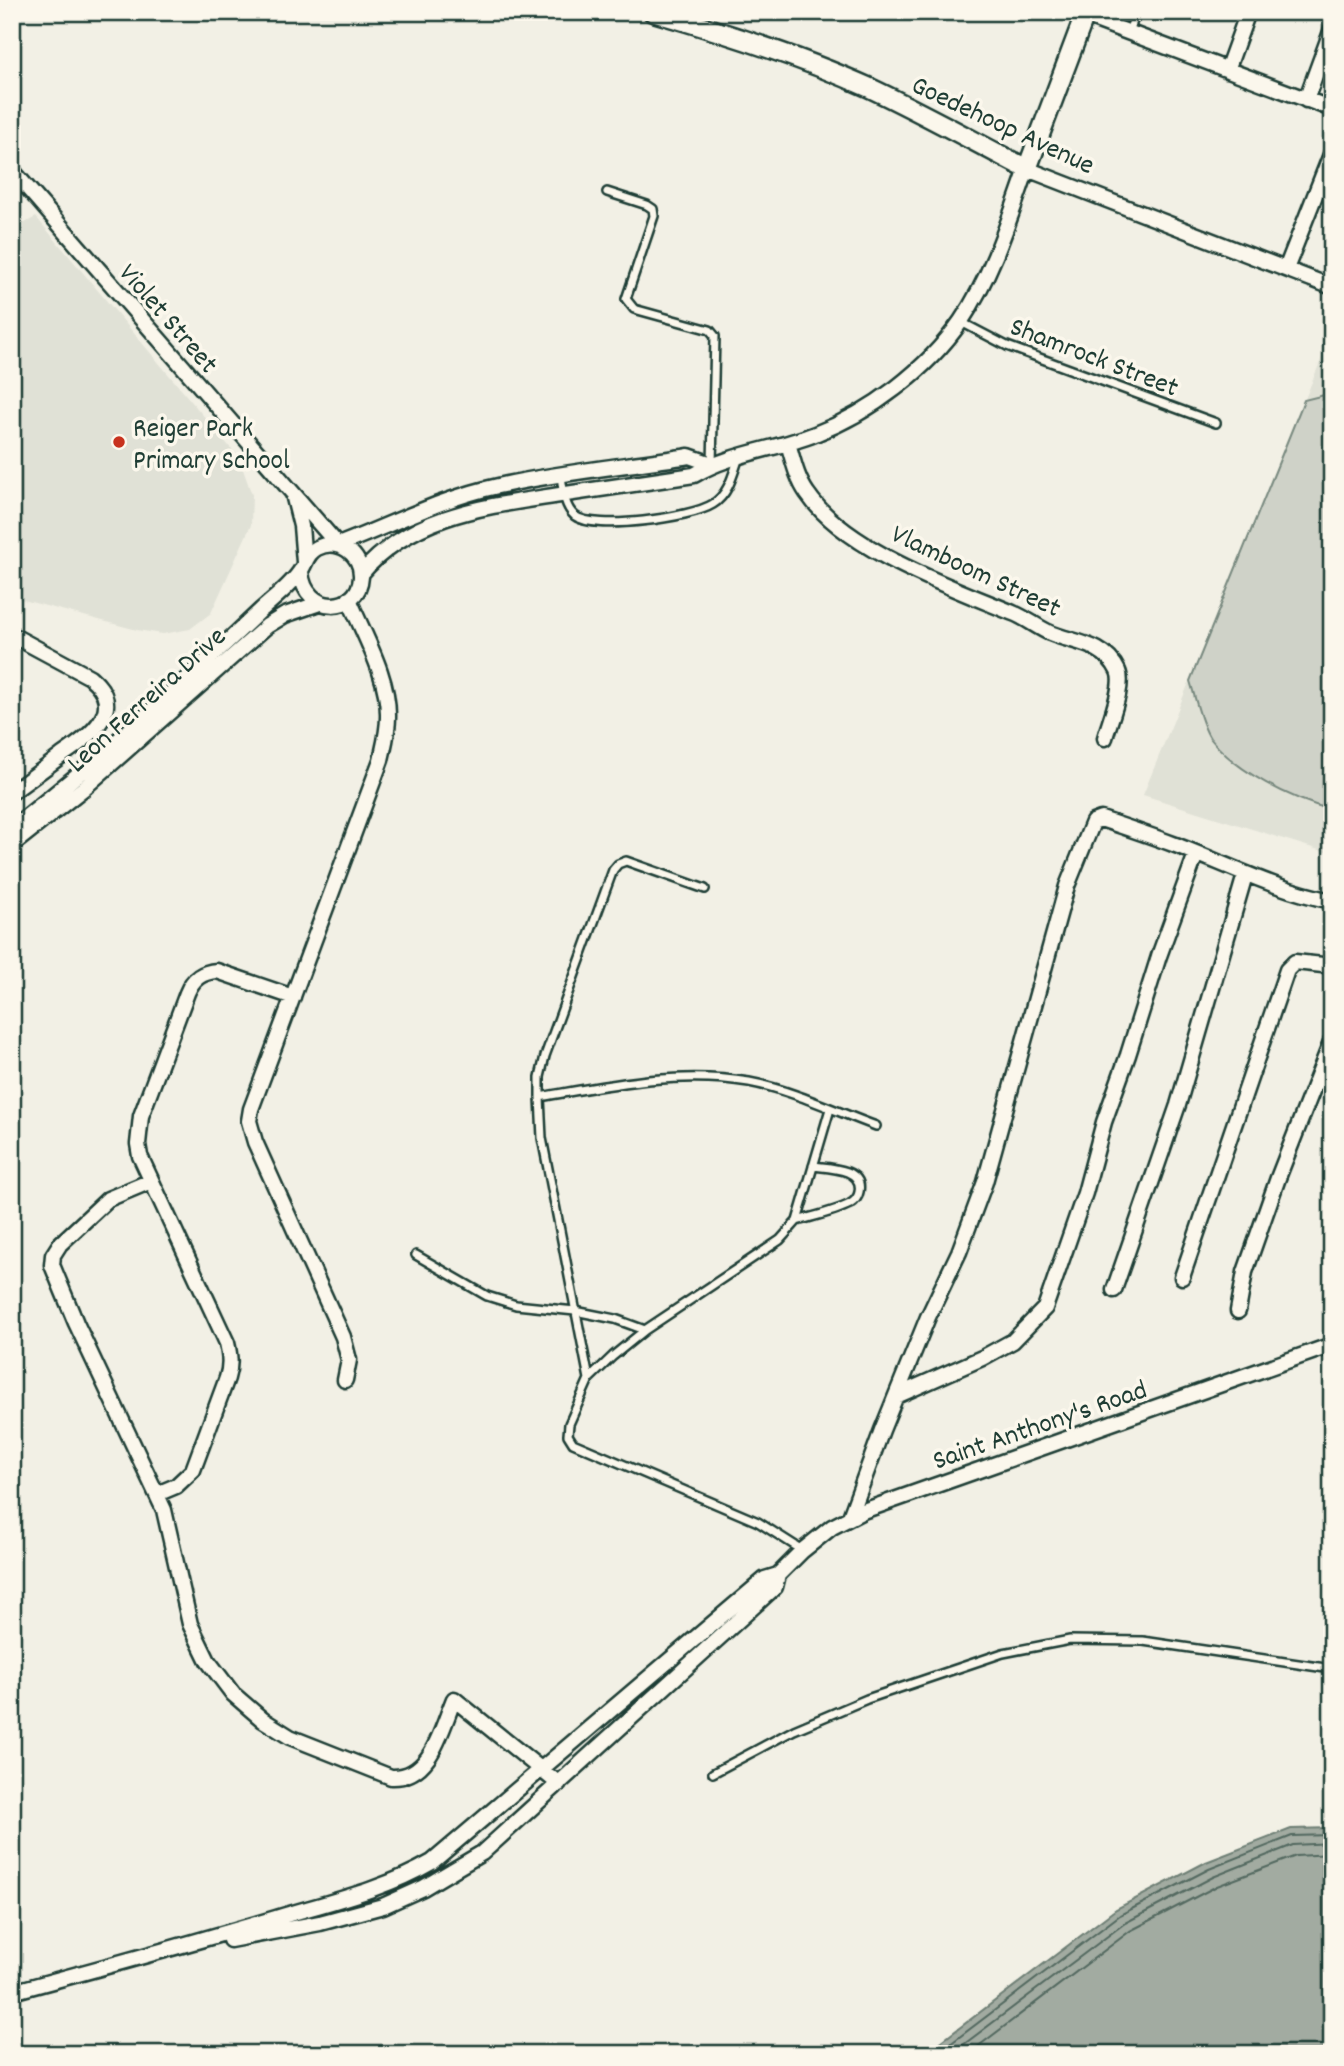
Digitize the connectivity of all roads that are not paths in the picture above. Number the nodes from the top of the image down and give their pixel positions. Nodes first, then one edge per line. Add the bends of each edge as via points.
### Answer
1 (653, 12) edge
2 (1136, 12) edge
3 (1248, 12) edge
4 (1085, 14) edge
5 (1332, 29) edge
6 (1129, 32) junction
7 (1227, 70) junction
8 (1306, 100) junction
9 (1332, 109) edge
10 (1332, 152) edge
11 (1027, 169) junction
12 (12, 170) edge
13 (607, 192) dead end
14 (1286, 269) junction
15 (1332, 287) edge
16 (960, 321) junction
17 (1216, 423) dead end
18 (788, 443) junction
19 (739, 456) junction
20 (712, 464) junction
21 (561, 476) junction
22 (293, 494) junction
23 (564, 495) junction
24 (338, 545) junction
25 (302, 567) junction
26 (361, 574) junction
27 (349, 599) junction
28 (320, 603) junction
29 (12, 635) edge
30 (1105, 738) dead end
31 (12, 792) edge
32 (12, 828) edge
33 (12, 845) edge
34 (1196, 854) junction
35 (1245, 875) junction
36 (705, 889) dead end
37 (1332, 901) edge
38 (1332, 967) edge
39 (293, 997) junction
40 (1332, 1040) edge
41 (540, 1097) junction
42 (830, 1109) junction
43 (876, 1126) dead end
44 (813, 1166) junction
45 (151, 1181) junction
46 (797, 1221) junction
47 (416, 1255) dead end
48 (1182, 1278) dead end
49 (1114, 1290) dead end
50 (575, 1311) junction
51 (1238, 1311) dead end
52 (645, 1330) junction
53 (1332, 1345) edge
54 (589, 1379) junction
55 (345, 1380) dead end
56 (896, 1396) junction
57 (156, 1494) junction
58 (850, 1517) junction
59 (802, 1551) junction
60 (778, 1575) junction
61 (1332, 1669) edge
62 (541, 1769) junction
63 (713, 1773) dead end
64 (559, 1784) junction
65 (155, 1954) junction
66 (12, 1992) edge

1 - 11 street, Goedehoop Avenue via 822,68
2 - 6 lane
3 - 7 street
4 - 6 street
4 - 11 street
5 - 8 street
6 - 7 street
7 - 8 street
8 - 9 street
10 - 14 street
11 - 14 street, Goedehoop Avenue
11 - 16 street via 986,275
12 - 22 street, Violet Street
13 - 20 lane via 653,209 628,304 709,330 715,336
14 - 15 street, Goedehoop Avenue
16 - 17 lane, Shamrock Street via 1007,346
16 - 18 street via 884,397 841,423
18 - 19 street
18 - 30 street, Vlamboom Street via 805,491 836,525 942,585 1086,644 1109,658 1119,674 1119,688
19 - 20 street
19 - 23 lane via 723,495 691,514 641,522 581,520 572,513
20 - 21 street via 689,456
20 - 23 street via 694,475
21 - 23 lane
21 - 24 street via 498,486 430,506
22 - 24 street, Violet Street
22 - 25 street via 301,526
23 - 26 street via 445,518 391,544
24 - 25 street via 318,547
24 - 26 street via 355,556
25 - 28 street via 305,591
25 - 32 street, Leon Ferreira Drive via 184,681
26 - 27 street
27 - 28 street via 340,604
27 - 39 street via 386,695 387,736
28 - 33 street, Leon Ferreira Drive via 267,626 84,788
29 - 31 street via 90,677 100,685 106,702 103,720 89,735
34 - 35 street
34 - 56 street via 1045,1308 1013,1341
34 - 56 street via 1101,819 1093,822 1067,886 985,1182
35 - 37 street
35 - 49 street via 1182,1093
36 - 41 lane via 626,861 613,870 545,1056
38 - 48 street via 1294,962 1287,970
39 - 45 street via 217,971 205,971 190,985 138,1129 140,1156
39 - 55 street via 249,1121 343,1337 349,1360
40 - 51 street via 1245,1272
41 - 42 lane via 664,1077 692,1077 776,1088
41 - 50 lane via 542,1138
42 - 43 lane
42 - 44 lane
44 - 46 lane
44 - 46 lane via 856,1177 858,1197 852,1204
45 - 57 street via 227,1343 231,1367 192,1469 176,1486
45 - 57 street via 108,1199 60,1244 52,1265
46 - 52 lane via 763,1253
47 - 50 lane via 487,1296 516,1305
50 - 52 lane via 615,1318
50 - 54 lane
52 - 54 lane
53 - 58 street, Saint Anthony's Road
54 - 59 lane via 569,1424 573,1443 758,1522
56 - 58 street
57 - 62 street via 164,1510 190,1624 208,1661 233,1694 263,1720 290,1737 404,1778 426,1764 454,1699
58 - 59 street, Saint Anthony's Road
59 - 60 street, Saint Anthony's Road
60 - 62 street via 765,1579
60 - 64 street via 775,1587
61 - 63 lane via 1143,1641 1070,1640 992,1657 867,1699 794,1730
62 - 64 street
62 - 65 street via 413,1873
64 - 65 street via 482,1853 383,1906 320,1923
65 - 66 street

